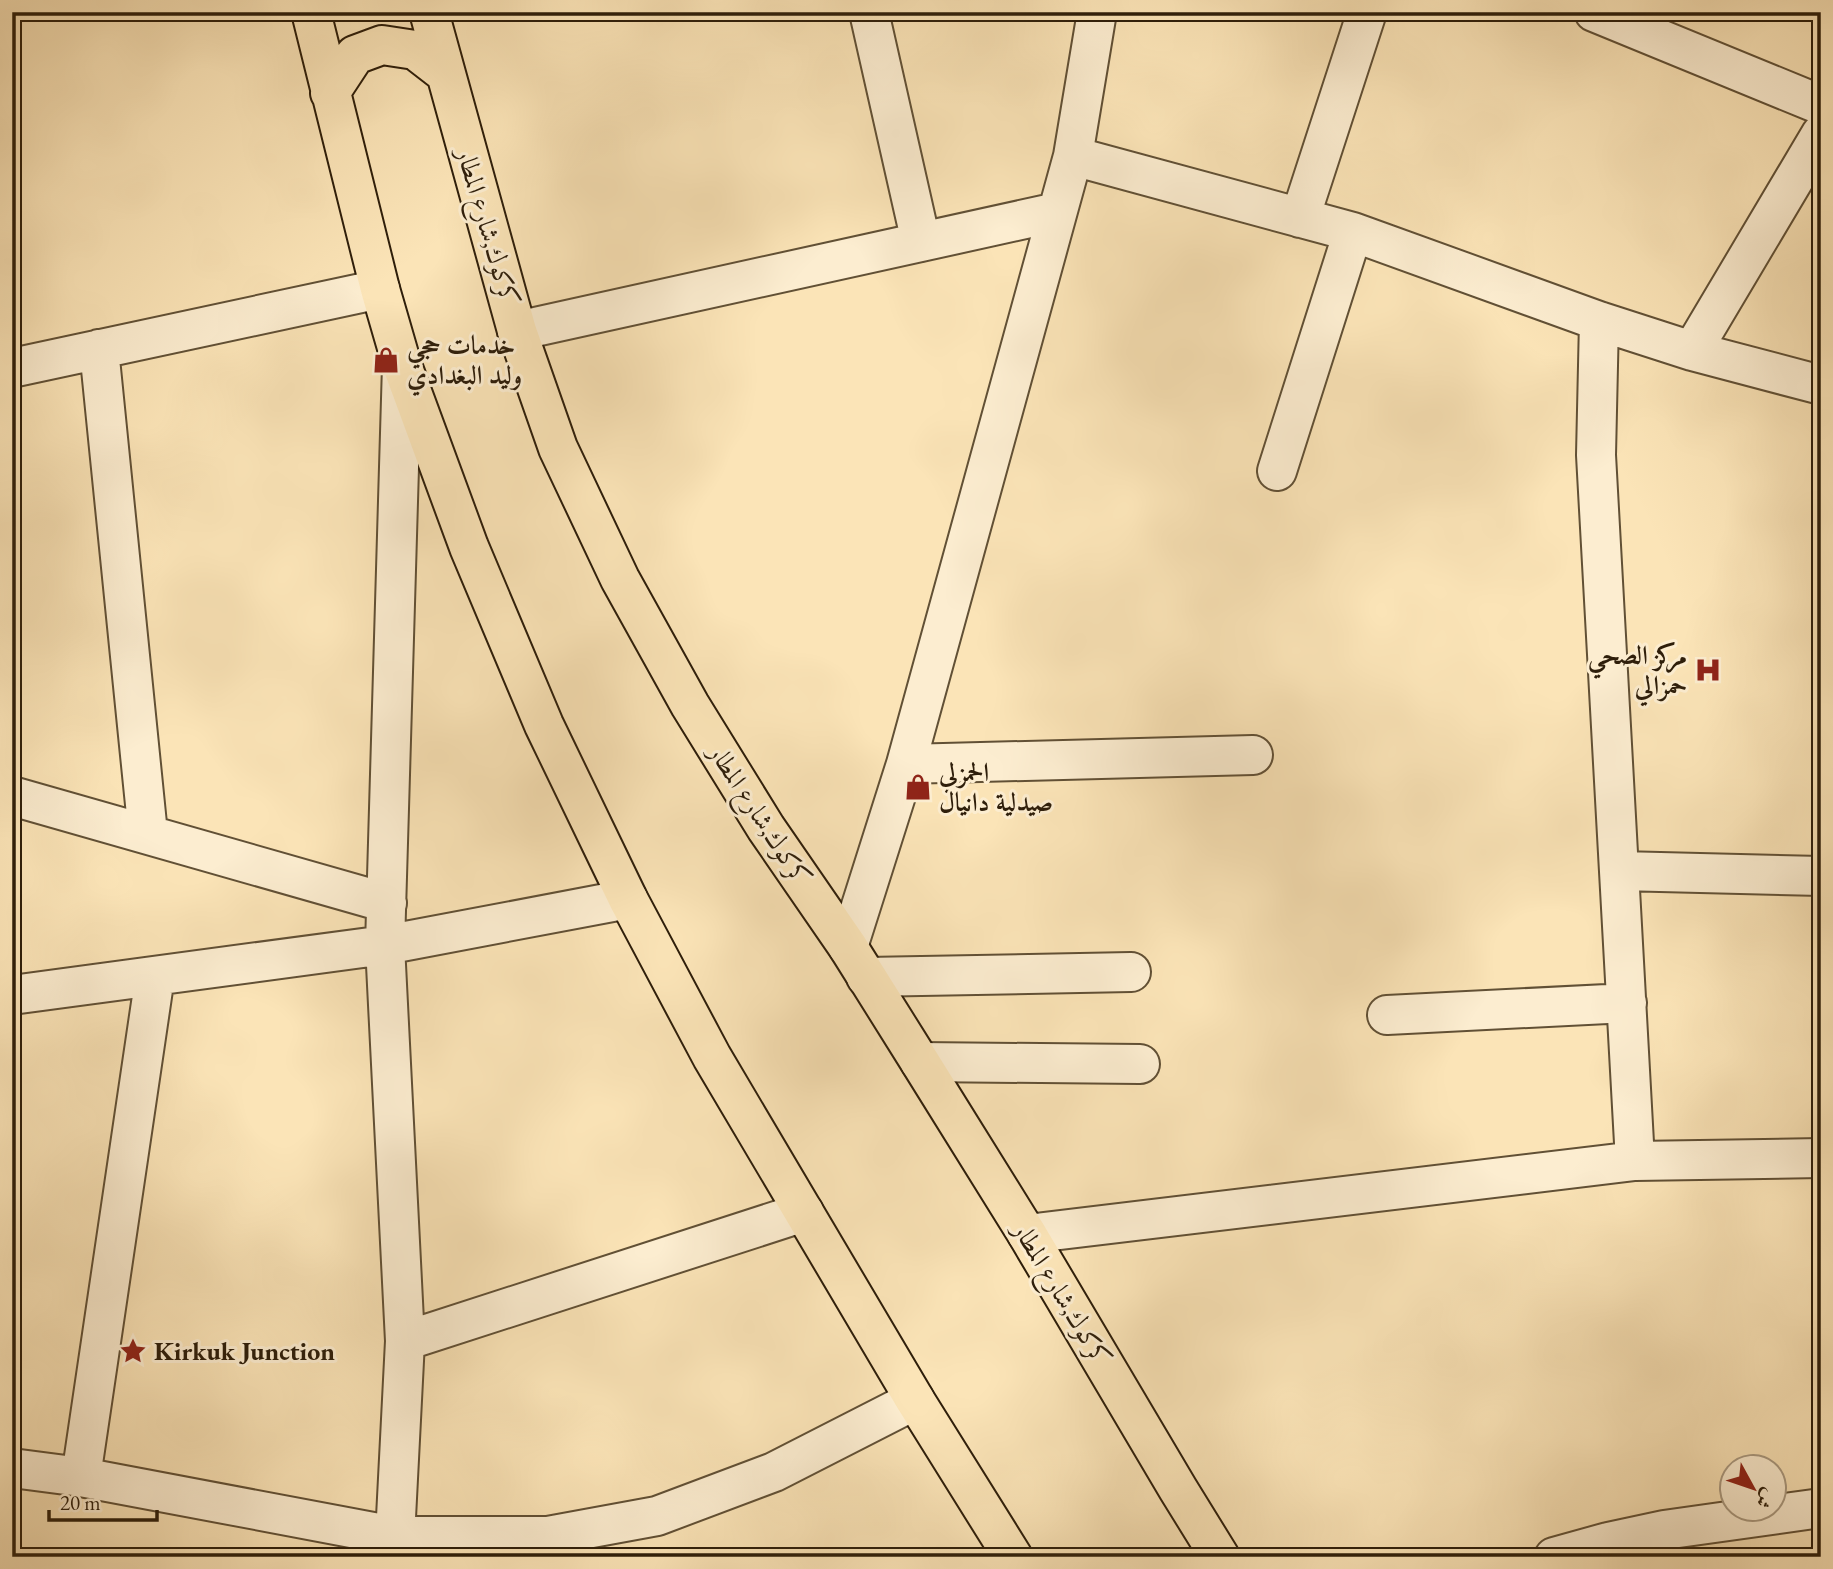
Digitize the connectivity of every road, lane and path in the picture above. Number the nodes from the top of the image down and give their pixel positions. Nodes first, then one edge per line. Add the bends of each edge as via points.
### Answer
1 (311, 12) edge
2 (429, 12) edge
3 (869, 12) edge
4 (1097, 12) edge
5 (1367, 12) edge
6 (1594, 12) edge
7 (446, 74) junction
8 (330, 93) junction
9 (1821, 105) edge
10 (1821, 134) edge
11 (1073, 156) junction
12 (1057, 212) junction
13 (1300, 218) junction
14 (1353, 232) junction
15 (920, 242) junction
16 (380, 289) junction
17 (1599, 321) junction
18 (517, 331) junction
19 (99, 349) junction
20 (1692, 351) junction
21 (402, 365) junction
22 (12, 368) edge
23 (1821, 385) edge
24 (1277, 471) dead end
25 (1253, 755) dead end
26 (906, 764) junction
27 (12, 796) edge
28 (148, 834) junction
29 (1620, 871) junction
30 (1821, 876) edge
31 (628, 899) junction
32 (387, 903) junction
33 (385, 945) junction
34 (857, 962) junction
35 (1131, 972) dead end
36 (155, 976) junction
37 (12, 995) edge
38 (1627, 1003) junction
39 (1387, 1015) dead end
40 (920, 1062) junction
41 (1140, 1065) dead end
42 (1821, 1158) edge
43 (1635, 1161) junction
44 (804, 1212) junction
45 (1027, 1234) junction
46 (405, 1341) junction
47 (915, 1400) junction
48 (12, 1468) edge
49 (80, 1477) junction
50 (1821, 1508) edge
51 (394, 1546) edge
52 (1013, 1557) edge
53 (1220, 1557) edge
54 (1554, 1557) edge

1 - 8 highway
2 - 7 highway, كركوك,شارع المطار
3 - 15 street
4 - 11 street
5 - 13 street
6 - 9 street
7 - 8 highway via 415,50 382,46 355,55
7 - 18 highway, كركوك,شارع المطار
8 - 16 highway
10 - 20 street
11 - 12 street
11 - 13 street
12 - 15 street
12 - 26 street
13 - 14 street
14 - 17 street
14 - 24 street
15 - 18 street
16 - 19 street
16 - 21 highway
17 - 20 street
17 - 29 street via 1597,455
18 - 34 highway, كركوك,شارع المطار via 558,448 620,579 766,828
19 - 22 street
19 - 28 street
20 - 23 street
21 - 31 highway via 469,547 533,699
21 - 32 street
25 - 26 street
26 - 34 street
27 - 28 street
28 - 32 street
29 - 30 street
29 - 38 street
31 - 33 street
31 - 44 highway via 712,1057
32 - 33 street
33 - 36 street
33 - 46 street
34 - 35 street
34 - 40 highway, كركوك,شارع المطار
36 - 37 street
36 - 49 street
38 - 39 street
38 - 43 street
40 - 41 street
40 - 45 highway, كركوك,شارع المطار
42 - 43 street
43 - 45 street
44 - 46 street
44 - 47 highway
45 - 53 highway, كركوك,شارع المطار
46 - 51 street
47 - 51 street via 774,1472 657,1516 548,1536
47 - 52 highway
48 - 49 street
49 - 51 street
50 - 54 street via 1664,1530

